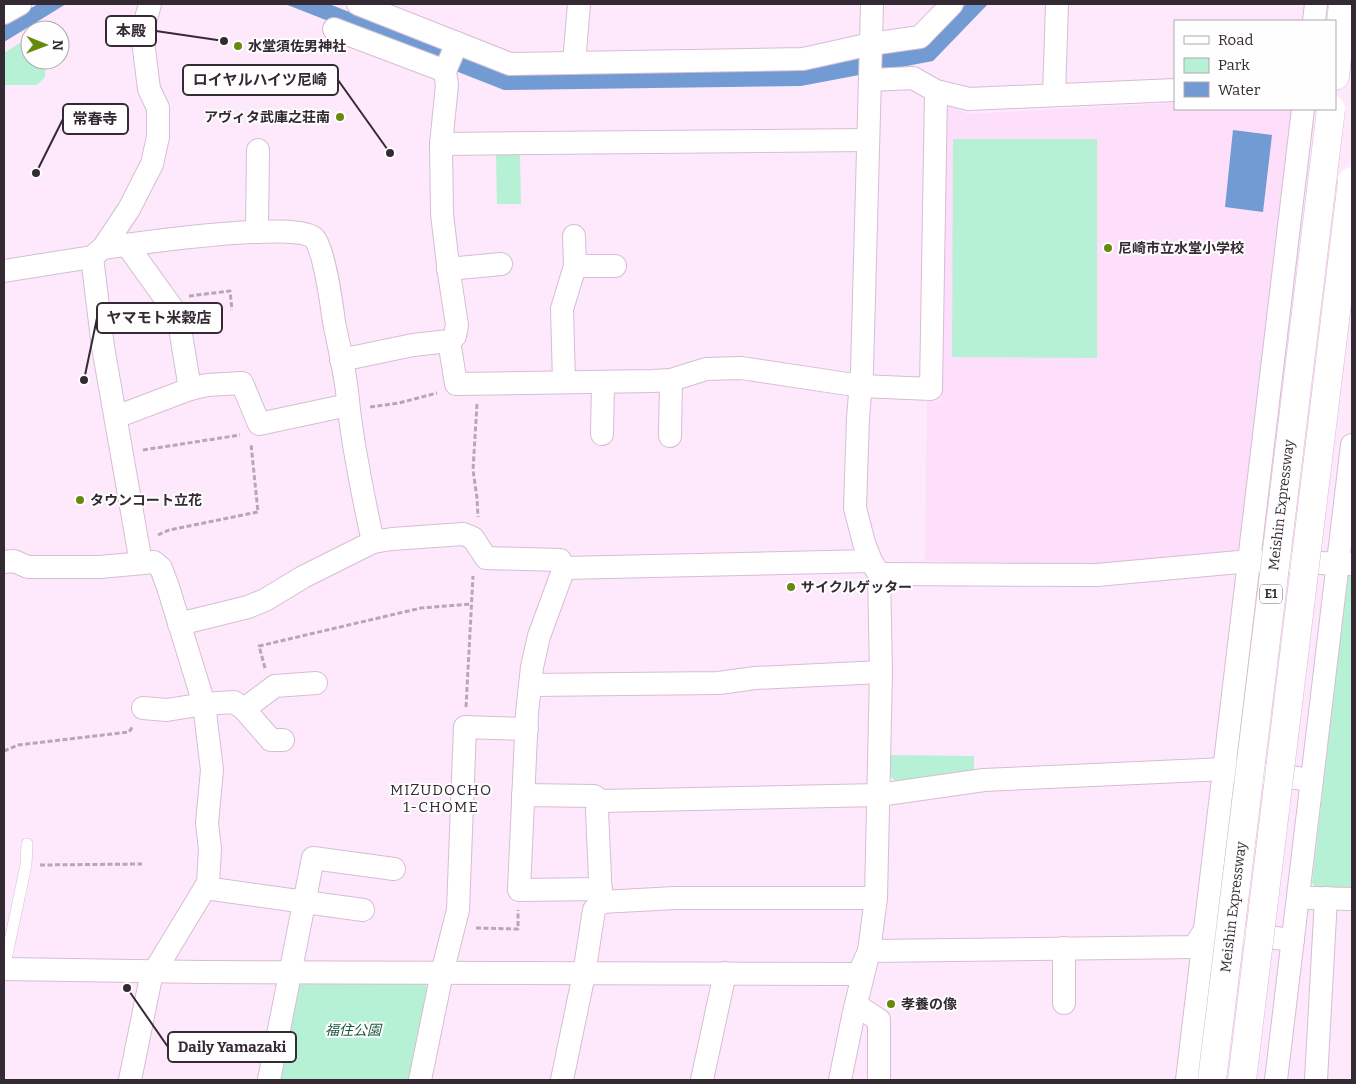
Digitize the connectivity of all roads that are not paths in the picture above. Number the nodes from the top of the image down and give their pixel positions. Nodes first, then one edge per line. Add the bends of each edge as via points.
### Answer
1 (20, 4) edge
2 (150, 4) edge
3 (358, 4) edge
4 (579, 4) edge
5 (872, 4) edge
6 (952, 4) edge
7 (1057, 4) edge
8 (1316, 4) edge
9 (1344, 4) edge
10 (4, 13) edge
11 (1314, 20) edge
12 (334, 29) dead end
13 (456, 46) junction
14 (574, 63) junction
15 (871, 63) junction
16 (1336, 68) edge
17 (445, 71) junction
18 (1174, 90) edge
19 (936, 91) junction
20 (1054, 94) junction
21 (1303, 110) edge
22 (1331, 110) edge
23 (868, 140) junction
24 (441, 144) junction
25 (258, 150) dead end
26 (1352, 181) edge
27 (1294, 188) junction
28 (1352, 194) edge
29 (257, 232) junction
30 (574, 236) dead end
31 (127, 245) junction
32 (98, 252) junction
33 (501, 264) dead end
34 (575, 266) junction
35 (615, 266) dead end
36 (448, 269) junction
37 (4, 271) edge
38 (449, 341) junction
39 (341, 360) junction
40 (670, 380) junction
41 (564, 382) junction
42 (603, 382) junction
43 (861, 386) junction
44 (190, 389) junction
45 (349, 407) junction
46 (116, 416) junction
47 (602, 434) dead end
48 (670, 436) dead end
49 (1352, 445) edge
50 (373, 542) junction
51 (140, 553) junction
52 (1250, 561) junction
53 (4, 562) edge
54 (1345, 564) edge
55 (564, 568) junction
56 (875, 568) junction
57 (179, 624) junction
58 (881, 672) junction
59 (316, 683) dead end
60 (531, 685) junction
61 (204, 704) junction
62 (144, 708) road end
63 (244, 709) junction
64 (527, 729) junction
65 (283, 740) dead end
66 (1225, 769) junction
67 (1312, 780) junction
68 (523, 795) junction
69 (879, 795) junction
70 (601, 801) junction
71 (26, 844) dead end
72 (394, 869) dead end
73 (205, 888) junction
74 (601, 895) junction
75 (1298, 897) junction
76 (876, 898) junction
77 (1326, 898) junction
78 (1352, 899) edge
79 (304, 903) junction
80 (364, 910) dead end
81 (1205, 930) junction
82 (1293, 940) junction
83 (1064, 948) junction
84 (869, 951) junction
85 (4, 970) edge
86 (155, 971) junction
87 (291, 973) junction
88 (725, 973) junction
89 (442, 974) junction
90 (584, 974) junction
91 (1064, 1003) dead end
92 (856, 1005) junction
93 (130, 1080) edge
94 (269, 1080) edge
95 (420, 1080) edge
96 (562, 1080) edge
97 (702, 1080) edge
98 (840, 1080) edge
99 (879, 1080) edge
100 (1187, 1080) edge
101 (1212, 1080) edge
102 (1242, 1080) edge
103 (1276, 1080) edge
104 (1316, 1080) edge

1 - 10 street
2 - 32 street via 142,33 149,89 158,108 158,137 152,164 129,208
3 - 13 street
4 - 14 street
5 - 15 street
6 - 15 street via 920,37
7 - 20 street
8 - 11 street
9 - 16 highway
12 - 17 street
13 - 14 street via 510,64
13 - 17 street
14 - 15 street via 803,59
15 - 19 street via 913,78
15 - 23 street
17 - 24 street
18 - 20 street
19 - 20 street via 969,99
19 - 43 street via 931,389
21 - 27 street
22 - 101 highway, Meishin Expressway / E1, bridge
23 - 24 street
23 - 43 street
24 - 36 street via 442,214
25 - 29 street
26 - 102 highway, E1, bridge
27 - 28 street
27 - 52 street
29 - 31 street
29 - 39 street via 292,232 314,238 328,284
30 - 34 street
31 - 32 street
31 - 44 street via 178,316
32 - 37 street
32 - 46 street via 103,347
33 - 36 street
34 - 35 street
34 - 41 street via 562,309
36 - 38 street via 457,325 455,336
38 - 39 street
38 - 41 street via 467,384
39 - 45 street
40 - 42 street
40 - 43 street via 706,369 741,368
40 - 48 street
41 - 42 street
42 - 47 street
43 - 56 street via 855,508 864,543
44 - 45 street via 242,383 254,428
44 - 46 street
45 - 50 street
46 - 51 street
49 - 54 street
50 - 55 street via 462,534 473,538 486,558 560,560
50 - 57 street via 265,600
51 - 53 street via 100,567 28,567 14,561
51 - 57 street via 161,568
52 - 54 street
52 - 56 street via 1097,575
52 - 66 street
54 - 67 street
55 - 56 street
55 - 60 street via 539,636
56 - 58 street
57 - 61 street
58 - 60 street via 755,678 719,683
58 - 69 street
59 - 63 street via 275,686
60 - 64 street
61 - 62 street via 167,710
61 - 63 street via 234,702
61 - 73 street via 212,770 207,823 210,848 208,884
63 - 65 street via 271,740
64 - 68 street
64 - 89 street via 465,728 458,910
66 - 67 street
66 - 69 street via 984,780
66 - 81 street
67 - 75 street
68 - 70 street via 594,796
68 - 74 street via 519,890
69 - 70 street
69 - 76 street
70 - 74 street via 597,810
71 - 85 lane via 26,865
72 - 79 street via 313,858
73 - 79 street
73 - 86 street
74 - 76 street
74 - 90 street via 594,910
75 - 77 street
75 - 82 street
76 - 84 street
77 - 78 street
77 - 104 street
79 - 80 street
79 - 87 street
81 - 82 street
81 - 83 street via 1194,947
81 - 100 street
82 - 103 street
83 - 84 street
83 - 91 street
84 - 88 street via 859,974
84 - 92 street
85 - 86 street
86 - 87 street
86 - 93 street via 151,977
87 - 89 street
87 - 94 street
88 - 90 street
88 - 97 street
89 - 90 street
89 - 95 street
90 - 96 street
92 - 98 street
92 - 99 street via 879,1020

